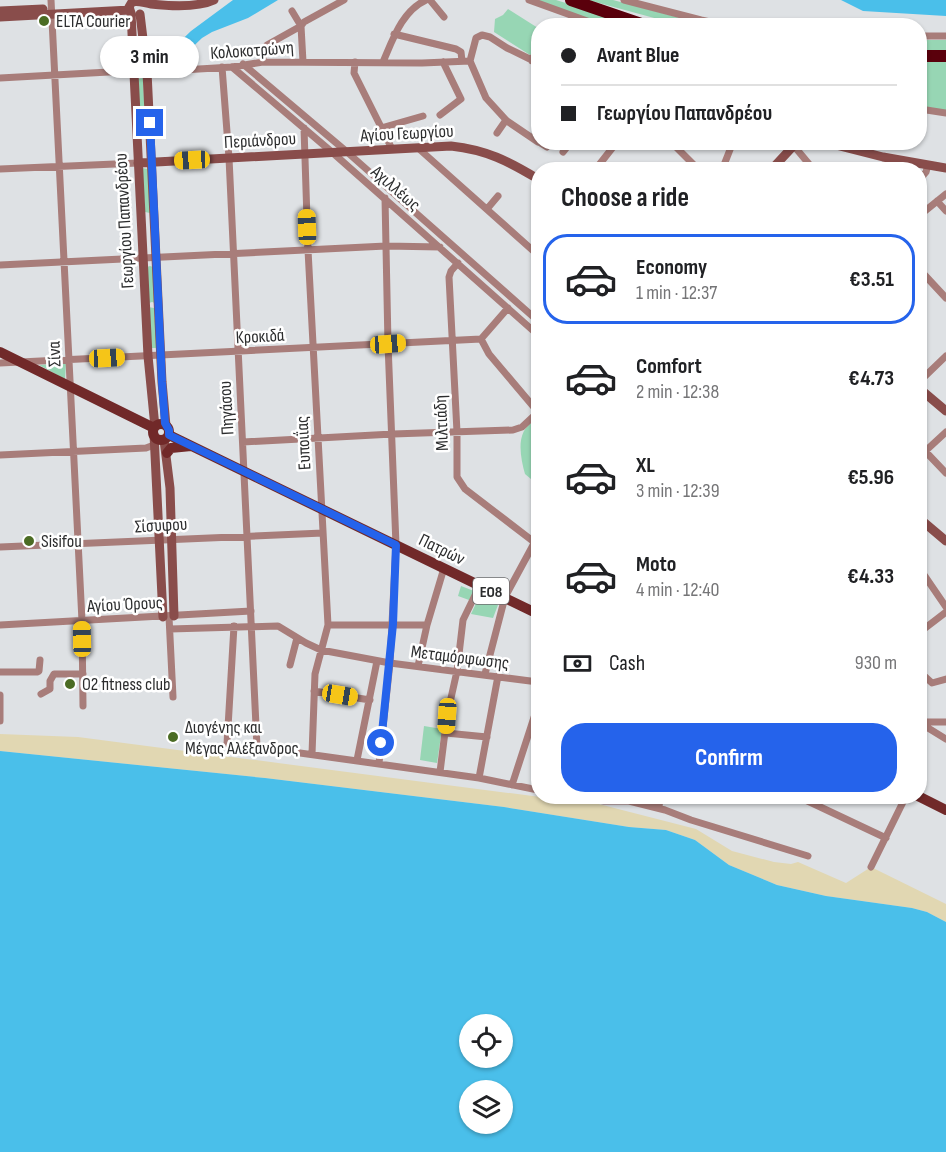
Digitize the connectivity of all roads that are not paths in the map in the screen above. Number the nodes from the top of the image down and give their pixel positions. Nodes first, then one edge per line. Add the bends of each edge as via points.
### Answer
1 (214, 0) edge
2 (344, 0) edge
3 (530, 0) edge
4 (571, 0) edge
5 (624, 0) edge
6 (425, 1) edge
7 (134, 7) edge
8 (52, 8) edge
9 (292, 10) dead end
10 (0, 11) edge
11 (0, 17) edge
12 (444, 17) dead end
13 (580, 18) edge
14 (624, 18) edge
15 (690, 18) edge
16 (301, 26) junction
17 (394, 34) junction
18 (927, 36) edge
19 (946, 36) edge
20 (927, 56) edge
21 (946, 56) edge
22 (531, 60) edge
23 (466, 61) junction
24 (263, 62) junction
25 (303, 62) junction
26 (355, 62) junction
27 (383, 62) junction
28 (443, 62) junction
29 (243, 64) junction
30 (222, 67) junction
31 (232, 67) junction
32 (147, 72) junction
33 (133, 73) junction
34 (55, 76) junction
35 (0, 78) edge
36 (927, 111) edge
37 (946, 113) edge
38 (440, 115) dead end
39 (423, 116) dead end
40 (506, 120) junction
41 (304, 128) junction
42 (381, 128) junction
43 (497, 133) dead end
44 (531, 137) edge
45 (418, 148) junction
46 (392, 149) junction
47 (611, 150) edge
48 (679, 150) edge
49 (789, 150) edge
50 (863, 150) edge
51 (341, 153) junction
52 (305, 155) junction
53 (229, 158) junction
54 (151, 162) junction
55 (601, 162) edge
56 (691, 162) edge
57 (778, 162) edge
58 (914, 162) edge
59 (138, 163) junction
60 (927, 165) edge
61 (59, 166) junction
62 (946, 168) edge
63 (0, 169) edge
64 (531, 175) edge
65 (946, 194) edge
66 (498, 196) dead end
67 (385, 198) junction
68 (937, 201) junction
69 (487, 209) junction
70 (927, 209) edge
71 (946, 211) edge
72 (386, 246) junction
73 (440, 247) junction
74 (531, 247) edge
75 (308, 250) junction
76 (234, 254) junction
77 (143, 258) junction
78 (155, 258) junction
79 (64, 262) junction
80 (458, 263) junction
81 (0, 265) edge
82 (927, 278) edge
83 (946, 298) edge
84 (508, 308) junction
85 (531, 313) edge
86 (531, 329) edge
87 (481, 339) junction
88 (452, 340) junction
89 (388, 344) junction
90 (314, 348) junction
91 (0, 352) edge
92 (238, 352) junction
93 (161, 355) junction
94 (148, 356) junction
95 (946, 356) edge
96 (69, 360) junction
97 (0, 363) edge
98 (22, 363) junction
99 (927, 374) edge
100 (70, 386) junction
101 (927, 395) edge
102 (531, 404) edge
103 (946, 411) edge
104 (531, 418) edge
105 (457, 432) junction
106 (946, 432) edge
107 (393, 434) junction
108 (161, 437) junction
109 (318, 438) junction
110 (243, 442) junction
111 (192, 446) junction
112 (927, 449) edge
113 (74, 451) junction
114 (0, 455) edge
115 (927, 457) edge
116 (243, 471) junction
117 (946, 472) edge
118 (322, 509) junction
119 (927, 525) edge
120 (323, 533) junction
121 (248, 536) junction
122 (531, 537) edge
123 (172, 539) junction
124 (160, 541) junction
125 (946, 541) edge
126 (78, 544) junction
127 (396, 545) junction
128 (0, 547) edge
129 (531, 552) edge
130 (444, 568) junction
131 (927, 579) edge
132 (480, 585) junction
133 (505, 597) junction
134 (946, 607) edge
135 (531, 610) edge
136 (252, 611) junction
137 (946, 612) edge
138 (168, 617) junction
139 (82, 621) junction
140 (393, 624) junction
141 (0, 625) edge
142 (328, 625) junction
143 (427, 625) junction
144 (234, 626) junction
145 (251, 626) junction
146 (927, 627) edge
147 (170, 629) junction
148 (297, 638) junction
149 (321, 650) junction
150 (40, 660) dead end
151 (377, 661) junction
152 (390, 663) junction
153 (290, 665) dead end
154 (418, 666) junction
155 (457, 671) junction
156 (0, 672) edge
157 (83, 674) junction
158 (485, 674) junction
159 (498, 676) junction
160 (946, 679) edge
161 (927, 680) edge
162 (531, 681) edge
163 (314, 691) junction
164 (0, 694) edge
165 (41, 694) dead end
166 (173, 698) dead end
167 (370, 700) junction
168 (83, 706) dead end
169 (1, 721) edge
170 (927, 722) edge
171 (946, 722) edge
172 (531, 727) edge
173 (927, 727) edge
174 (446, 733) junction
175 (487, 737) junction
176 (946, 739) edge
177 (227, 744) dead end
178 (312, 754) junction
179 (357, 760) junction
180 (379, 763) junction
181 (440, 772) junction
182 (479, 778) junction
183 (512, 785) junction
184 (531, 789) edge
185 (927, 800) edge
186 (642, 804) edge
187 (659, 804) edge
188 (814, 804) edge
189 (902, 804) edge
190 (659, 808) junction
191 (946, 810) edge
192 (886, 838) junction
193 (808, 856) dead end
194 (871, 867) dead end

1 - 7 street
2 - 16 street
3 - 13 street
4 - 14 highway
5 - 15 street
6 - 12 street
6 - 17 street via 412,8
7 - 8 street
7 - 32 street, Γεωργίου Παπανδρέου
7 - 33 street, Γεωργίου Παπανδρέου
8 - 10 street
8 - 11 street
8 - 34 street, Σίνα
9 - 16 street
16 - 24 street via 267,45
16 - 25 street
17 - 23 street via 456,49
17 - 27 street
18 - 19 street
20 - 21 highway
22 - 23 street via 482,35 476,38
23 - 28 street, Κολοκοτρώνη
23 - 40 street via 486,98
24 - 25 street, Κολοκοτρώνη
24 - 29 street, Κολοκοτρώνη
25 - 26 street, Κολοκοτρώνη
26 - 27 street, Κολοκοτρώνη
26 - 42 street via 354,73
27 - 28 street, Κολοκοτρώνη
28 - 38 street via 461,99
29 - 31 street, Κολοκοτρώνη
29 - 51 street
30 - 31 street, Κολοκοτρώνη
30 - 32 street, Κολοκοτρώνη
30 - 53 street, Πηγάσου
31 - 41 street, Αχιλλέως
32 - 33 street, Κολοκοτρώνη
32 - 54 street, Γεωργίου Παπανδρέου
33 - 34 street, Κολοκοτρώνη
33 - 59 street, Γεωργίου Παπανδρέου
34 - 35 street, Κολοκοτρώνη
34 - 61 street, Σίνα
36 - 37 street
39 - 42 street
40 - 43 street
40 - 44 street
41 - 51 street, Αχιλλέως
41 - 52 street, Ευποιΐας
42 - 46 street
45 - 46 street, Αγίου Γεωργίου
45 - 64 street, Αγίου Γεωργίου via 474,148
45 - 69 street
46 - 51 street, Αγίου Γεωργίου
47 - 55 street
48 - 56 street
49 - 57 street
50 - 58 street
51 - 52 street, Περιάνδρου
51 - 67 street, Αχιλλέως
51 - 85 street, Αχιλλέως
52 - 53 street, Περιάνδρου
52 - 75 street, Ευποιΐας
53 - 54 street, Περιάνδρου
53 - 76 street, Πηγάσου
54 - 59 street, Περιάνδρου
54 - 78 street, Γεωργίου Παπανδρέου
59 - 61 street, Περιάνδρου
59 - 77 street, Γεωργίου Παπανδρέου
60 - 62 street
61 - 63 street, Περιάνδρου
61 - 79 street, Σίνα
65 - 68 street
66 - 69 street
67 - 72 street
67 - 73 street, Αχιλλέως
68 - 70 street
68 - 71 street
69 - 74 street
72 - 73 street
72 - 75 street
72 - 89 street
73 - 80 street, Αχιλλέως
75 - 76 street
75 - 90 street, Ευποιΐας
76 - 78 street
76 - 92 street, Πηγάσου
77 - 78 street
77 - 79 street
77 - 94 street, Γεωργίου Παπανδρέου
78 - 93 street, Γεωργίου Παπανδρέου
79 - 81 street
79 - 96 street, Σίνα
80 - 84 street, Αχιλλέως
80 - 88 street, Μιλτιάδη via 449,277
82 - 83 street
84 - 86 street, Αχιλλέως
84 - 87 street
87 - 88 street, Κροκιδά
87 - 102 street
88 - 89 street, Κροκιδά
88 - 105 street, Μιλτιάδη
89 - 90 street, Κροκιδά
89 - 107 street
90 - 92 street, Κροκιδά
90 - 109 street, Ευποιΐας
91 - 98 main road, Πατρών / ΕΟ8
92 - 93 street, Κροκιδά
92 - 110 street, Πηγάσου
93 - 94 street, Κροκιδά
93 - 108 street, Γεωργίου Παπανδρέου
94 - 96 street, Κροκιδά
94 - 108 street, Γεωργίου Παπανδρέου
95 - 99 street
96 - 98 street, Κροκιδά
96 - 100 street, Σίνα
97 - 98 street, Κροκιδά
98 - 100 main road, Πατρών / ΕΟ8
100 - 108 main road, Πατρών / ΕΟ8
100 - 113 street, Σίνα
101 - 103 street
104 - 105 street via 518,430
105 - 107 street
105 - 122 street, Μιλτιάδη via 457,477 462,486
106 - 112 street
107 - 109 street
107 - 127 street
108 - 111 main road, Πατρών / ΕΟ8
108 - 111 main road via 171,448
108 - 113 street via 146,448
108 - 123 street, Γεωργίου Παπανδρέου
108 - 124 street, Γεωργίου Παπανδρέου
109 - 110 street
109 - 118 street, Ευποιΐας
110 - 116 street, Πηγάσου
111 - 116 main road, Πατρών / ΕΟ8
113 - 114 street
113 - 126 street, Σίνα
115 - 117 street
116 - 118 main road, Πατρών / ΕΟ8
116 - 121 street, Πηγάσου
118 - 120 street, Ευποιΐας
118 - 127 main road, Πατρών / ΕΟ8
119 - 125 street
120 - 121 street, Σίσυφου
120 - 142 street, Ευποιΐας
121 - 123 street, Σίσυφου
121 - 136 street, Πηγάσου
123 - 124 street, Σίσυφου
123 - 138 street, Γεωργίου Παπανδρέου
124 - 126 street, Σίσυφου
124 - 138 street, Γεωργίου Παπανδρέου
126 - 128 street, Σίσυφου
126 - 139 street, Σίνα
127 - 130 main road, Πατρών / ΕΟ8
127 - 140 street
129 - 133 street
130 - 132 main road, Πατρών / ΕΟ8
130 - 143 street
131 - 134 street
132 - 133 main road, Πατρών / ΕΟ8
132 - 155 street via 464,620
133 - 135 main road, Πατρών / ΕΟ8
133 - 158 street
136 - 138 street, Αγίου Όρους
136 - 145 street, Πηγάσου
137 - 146 street
138 - 139 street, Αγίου Όρους
138 - 147 street, Γεωργίου Παπανδρέου
139 - 141 street, Αγίου Όρους
139 - 157 street, Σίνα
140 - 142 street
140 - 143 street
140 - 152 street
142 - 149 street, Ευποιΐας
143 - 154 street
144 - 145 street, Μεταμόρφωσης
144 - 147 street, Μεταμόρφωσης
144 - 177 street
145 - 148 street, Μεταμόρφωσης via 278,626
145 - 178 street, Πηγάσου via 257,747
147 - 166 street, Γεωργίου Παπανδρέου
148 - 149 street, Μεταμόρφωσης
148 - 153 street
149 - 151 street, Μεταμόρφωσης
149 - 163 street, Ευποιΐας
150 - 156 street via 39,671
151 - 152 street, Μεταμόρφωσης
151 - 167 street
152 - 154 street, Μεταμόρφωσης
152 - 180 street
154 - 155 street, Μεταμόρφωσης
155 - 158 street, Μεταμόρφωσης
155 - 174 street
157 - 165 street via 54,674 50,689
157 - 168 street, Σίνα
158 - 159 street, Μεταμόρφωσης
159 - 162 street, Μεταμόρφωσης
159 - 175 street
160 - 161 street via 936,683
163 - 167 street
163 - 178 street, Ευποιΐας
164 - 169 street
167 - 179 street
170 - 171 street
172 - 183 street
173 - 176 street
174 - 175 street
174 - 181 street
175 - 182 street
178 - 179 street
179 - 180 street
180 - 181 street
181 - 182 street
182 - 183 street
183 - 184 street
185 - 191 main road
186 - 190 street
187 - 190 street
188 - 192 street
189 - 192 street
190 - 193 street
192 - 194 street

